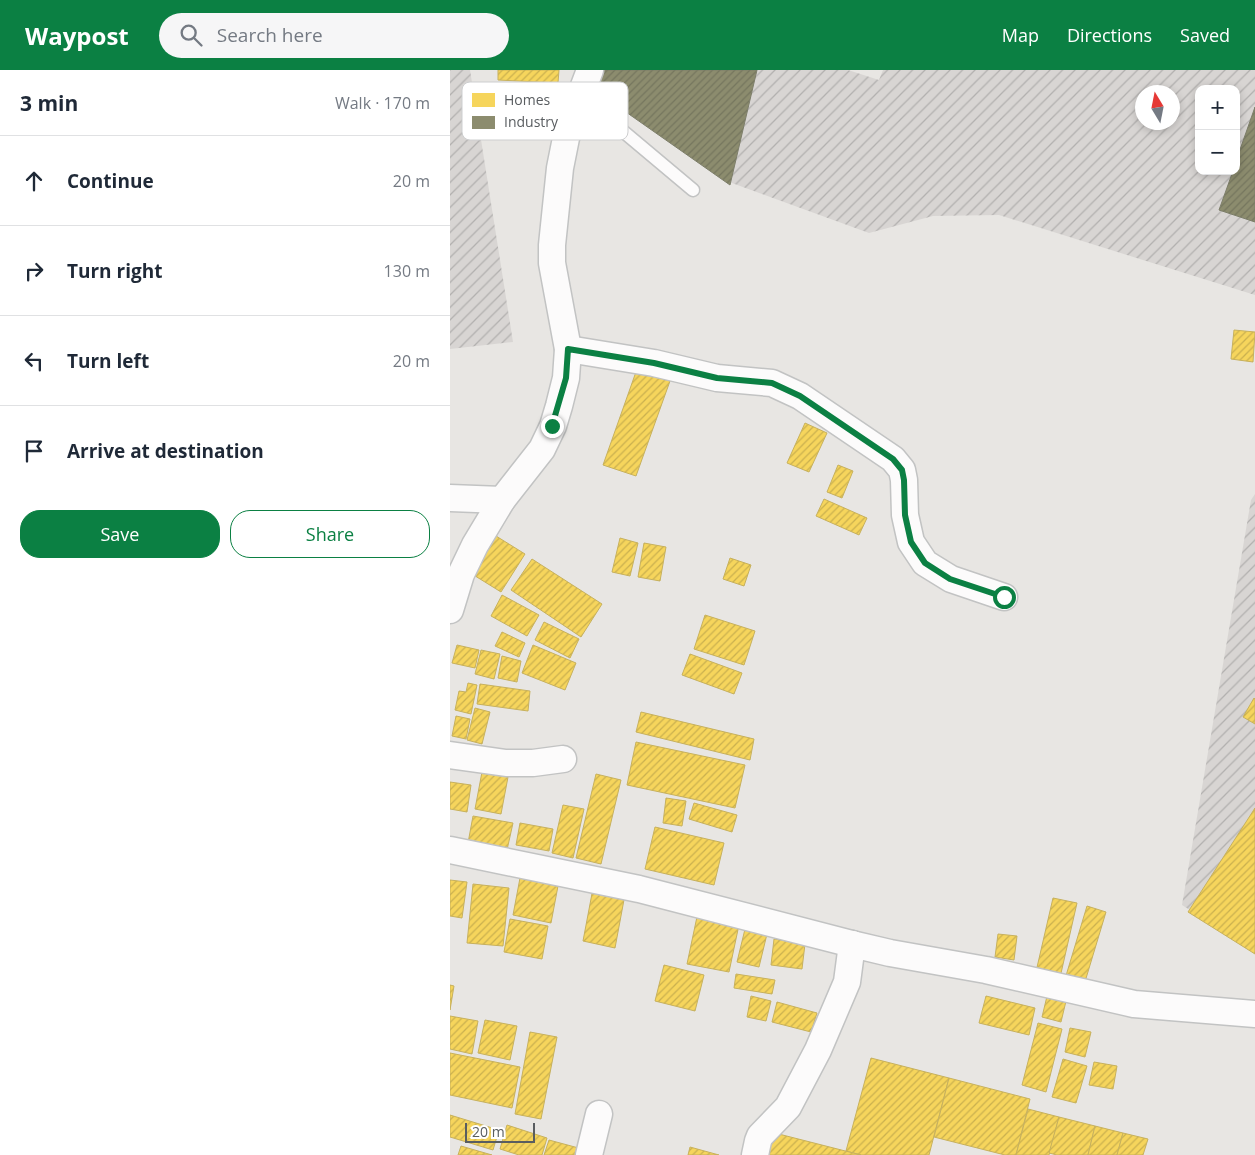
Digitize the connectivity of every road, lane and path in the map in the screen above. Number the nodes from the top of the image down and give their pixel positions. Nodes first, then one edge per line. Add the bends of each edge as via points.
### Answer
1 (590, 70) edge
2 (586, 82) edge
3 (628, 135) edge
4 (566, 140) edge
5 (693, 190) dead end
6 (568, 349) junction
7 (450, 498) edge
8 (502, 500) junction
9 (1004, 597) dead end
10 (450, 610) edge
11 (450, 755) edge
12 (563, 759) dead end
13 (450, 850) edge
14 (852, 944) junction
15 (1255, 1014) edge
16 (599, 1114) dead end
17 (588, 1155) edge
18 (756, 1155) edge

1 - 2 street
3 - 5 lane
4 - 6 street via 552,263
6 - 8 street via 566,378 542,449
6 - 9 street via 654,363 717,378 772,383 800,396 893,459 902,470 905,515 911,542 925,563 950,579
7 - 8 street
8 - 10 street via 461,574
11 - 12 street via 506,763
13 - 14 street via 639,889
14 - 15 street via 1134,1004
14 - 18 street via 846,982 818,1050 788,1107 760,1136
16 - 17 street

